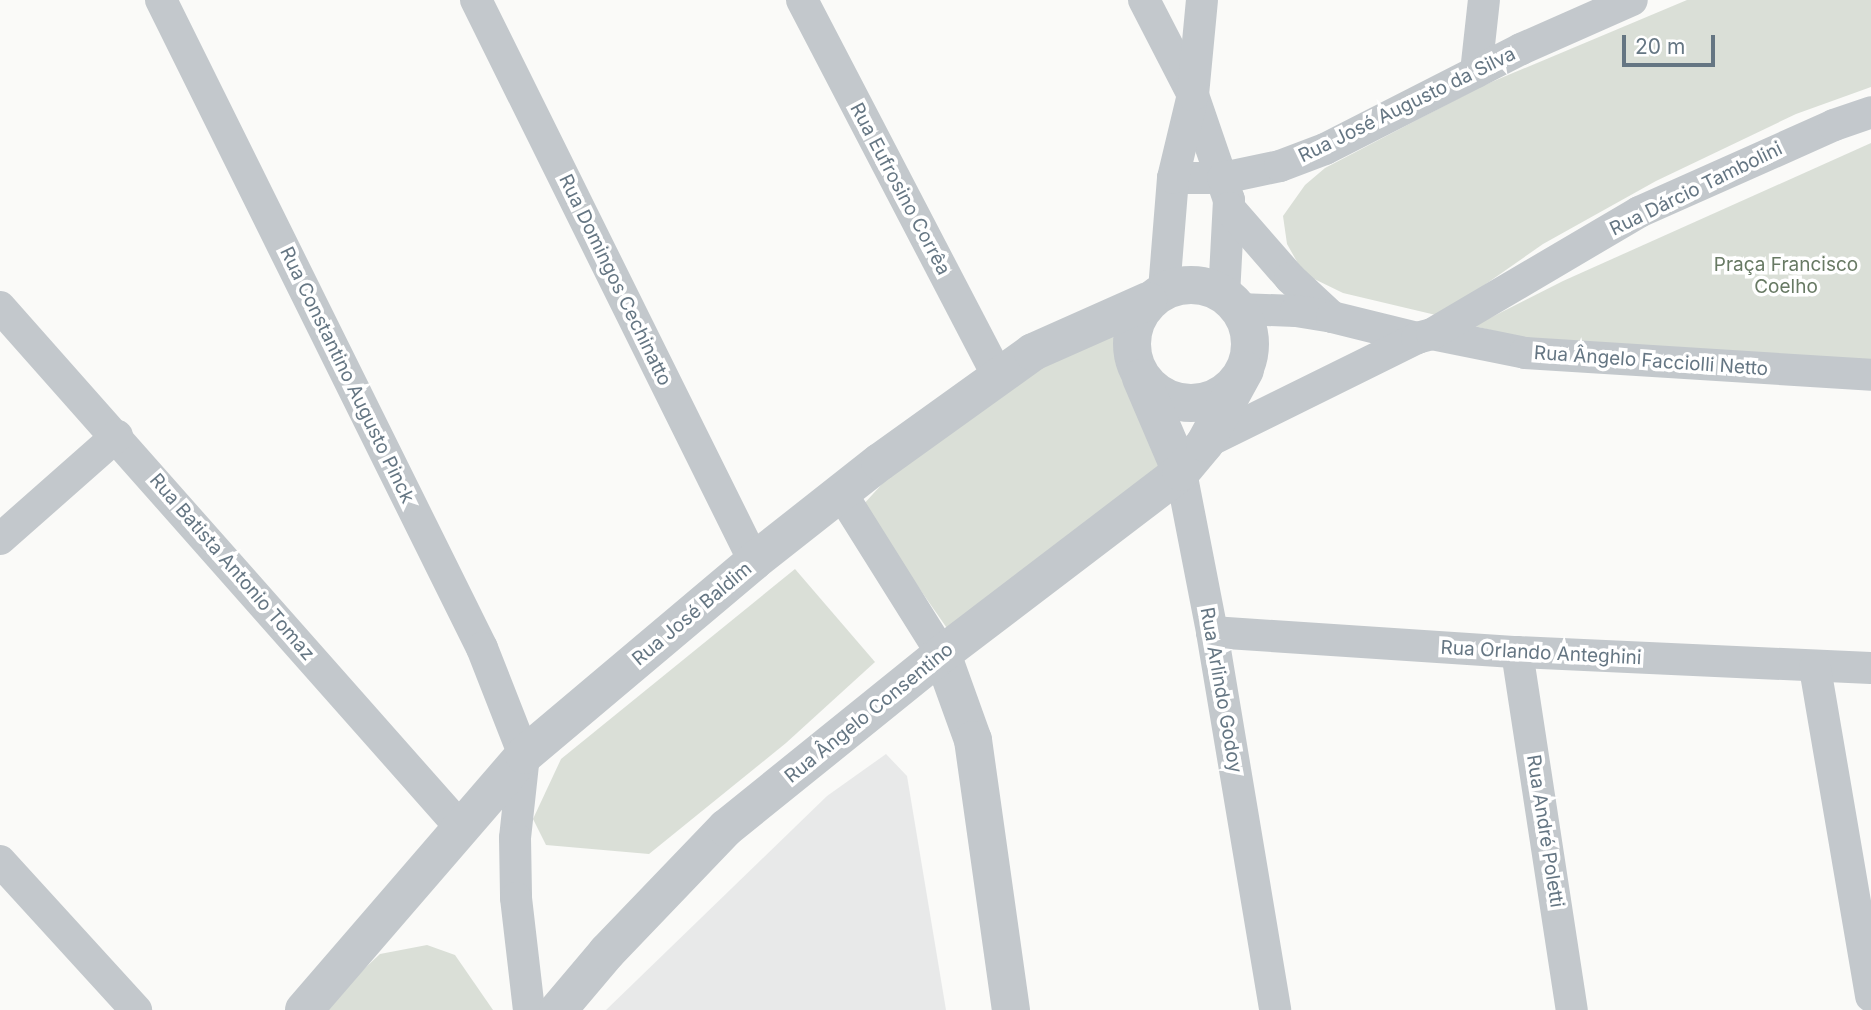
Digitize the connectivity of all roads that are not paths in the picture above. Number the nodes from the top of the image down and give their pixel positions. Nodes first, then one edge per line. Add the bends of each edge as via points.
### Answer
1 (161, 0) edge
2 (475, 0) edge
3 (802, 0) edge
4 (1144, 0) edge
5 (1202, 0) edge
6 (1484, 0) edge
7 (1632, 0) edge
8 (1476, 72) junction
9 (1194, 95) junction
10 (1871, 113) edge
11 (1223, 177) junction
12 (1174, 178) junction
13 (1229, 208) junction
14 (1156, 296) junction
15 (1232, 302) junction
16 (0, 307) edge
17 (1332, 317) junction
18 (1424, 336) junction
19 (1245, 370) junction
20 (1871, 375) edge
21 (998, 377) junction
22 (1141, 378) junction
23 (117, 436) junction
24 (1205, 443) junction
25 (1181, 472) junction
26 (841, 493) junction
27 (0, 539) edge
28 (754, 561) junction
29 (1212, 632) junction
30 (1517, 652) junction
31 (942, 654) junction
32 (1815, 668) junction
33 (1871, 668) edge
34 (524, 755) junction
35 (462, 830) junction
36 (0, 861) edge
37 (1871, 996) edge
38 (136, 1010) edge
39 (304, 1010) edge
40 (529, 1010) edge
41 (558, 1010) edge
42 (1012, 1010) edge
43 (1275, 1010) edge
44 (1572, 1010) edge

1 - 34 street, Rua Constantino Augusto Pinck via 482,648
2 - 28 street, Rua Domingos Cechinatto
3 - 21 street, Rua Eufrosino Corrêa
4 - 9 street
5 - 9 street
6 - 8 street
7 - 8 street, Rua José Augusto da Silva
8 - 11 street, Rua José Augusto da Silva via 1325,149 1280,166
9 - 11 street
9 - 12 street
10 - 18 street, Rua Dárcio Tambolini via 1639,212
11 - 12 street, Rua José Augusto da Silva
11 - 13 street
12 - 14 street
13 - 15 street
13 - 17 street
14 - 15 street via 1194,284
14 - 21 street, Rua José Baldim via 1033,352
14 - 22 street via 1136,318 1131,338
15 - 17 street
15 - 19 street via 1250,338
16 - 23 street, Rua Batista Antonio Tomaz
17 - 18 street
18 - 20 street, Rua Ângelo Facciolli Netto via 1524,353
18 - 24 street, Rua Ângelo Consentino
19 - 22 street via 1233,387 1196,404 1156,393
19 - 24 street, Rua Ângelo Consentino
21 - 26 street, Rua José Baldim
22 - 25 street, Rua Arlindo Godoy
23 - 27 street
23 - 35 street, Rua Batista Antonio Tomaz
24 - 25 street, Rua Ângelo Consentino
25 - 29 street, Rua Arlindo Godoy
25 - 31 street, Rua Ângelo Consentino
26 - 28 street, Rua José Baldim
26 - 31 street
28 - 34 street, Rua José Baldim
29 - 30 street, Rua Orlando Anteghini
29 - 43 street, Rua Arlindo Godoy
30 - 32 street, Rua Orlando Anteghini
30 - 44 street, Rua André Poletti
31 - 41 street, Rua Ângelo Consentino via 726,828
31 - 42 street via 973,740
32 - 33 street, Rua Orlando Anteghini
32 - 37 street
34 - 35 street, Rua José Baldim
34 - 40 street via 515,838 516,898
35 - 39 street, Rua José Baldim
36 - 38 street

